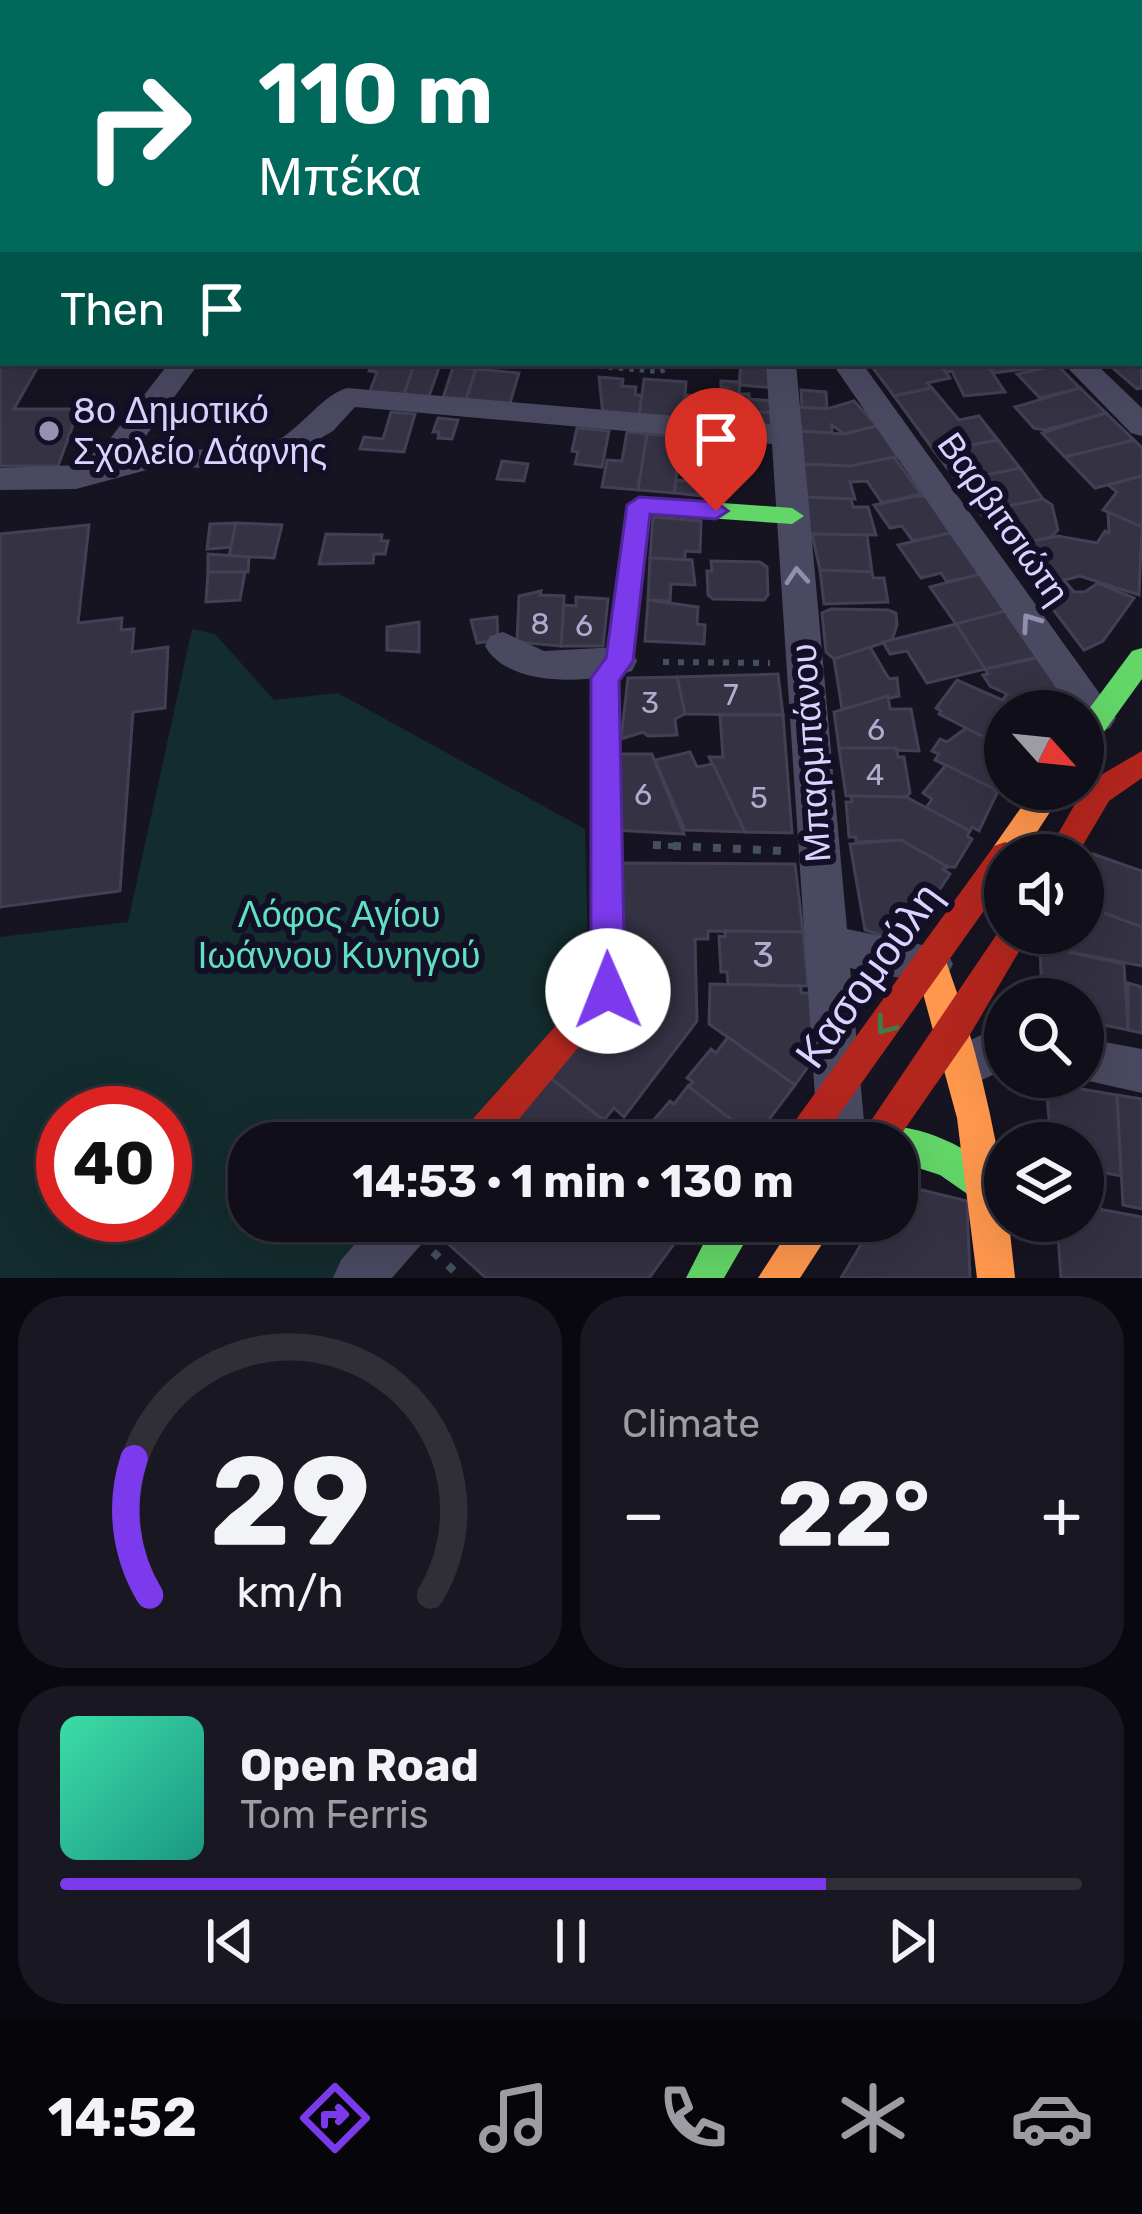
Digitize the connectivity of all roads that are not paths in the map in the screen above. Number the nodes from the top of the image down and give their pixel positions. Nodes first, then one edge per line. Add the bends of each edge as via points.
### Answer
1 (182, 366) edge
2 (781, 366) edge
3 (849, 366) edge
4 (1081, 366) edge
5 (1142, 426) edge
6 (786, 435) junction
7 (97, 470) junction
8 (0, 479) edge
9 (792, 516) junction
10 (503, 646) dead end
11 (1142, 658) edge
12 (620, 661) junction
13 (1065, 690) edge
14 (1142, 705) edge
15 (1104, 709) edge
16 (1104, 722) edge
17 (1123, 780) edge
18 (1078, 834) edge
19 (984, 886) edge
20 (825, 944) junction
21 (1006, 954) edge
22 (931, 964) junction
23 (975, 1046) edge
24 (1104, 1064) edge
25 (1142, 1071) edge
26 (840, 1087) junction
27 (494, 1122) edge
28 (813, 1122) edge
29 (841, 1122) edge
30 (896, 1122) edge
31 (984, 1124) edge
32 (918, 1145) edge
33 (984, 1185) edge
34 (390, 1242) edge
35 (722, 1242) edge
36 (803, 1242) edge
37 (994, 1242) edge
38 (359, 1278) edge
39 (705, 1278) edge
40 (777, 1278) edge
41 (996, 1278) edge

1 - 7 street
2 - 6 street, Μπαρμπάνου
13 -> 3 street, Βαρβιτσιώτη
4 - 5 street
6 - 7 street via 347,398 271,457 154,458
6 - 9 street, Μπαρμπάνου
7 - 8 street via 78,478
9 - 12 main road via 639,505
20 -> 9 street, Μπαρμπάνου
10 - 12 street via 540,665
11 - 15 main road
12 - 27 main road via 604,678 608,991
14 - 16 main road
17 - 18 main road
19 - 22 main road, Κασομούλη
20 - 22 street
20 - 26 street, Μπαρμπάνου
21 - 23 main road
22 - 23 main road
22 -> 26 main road, Κασομούλη
23 - 30 main road
23 - 31 main road
24 - 25 street
26 - 28 main road, Κασομούλη
26 - 29 street, Μπαρμπάνου
32 - 33 main road
34 - 38 street
35 - 39 main road
36 - 40 main road
37 - 41 main road

